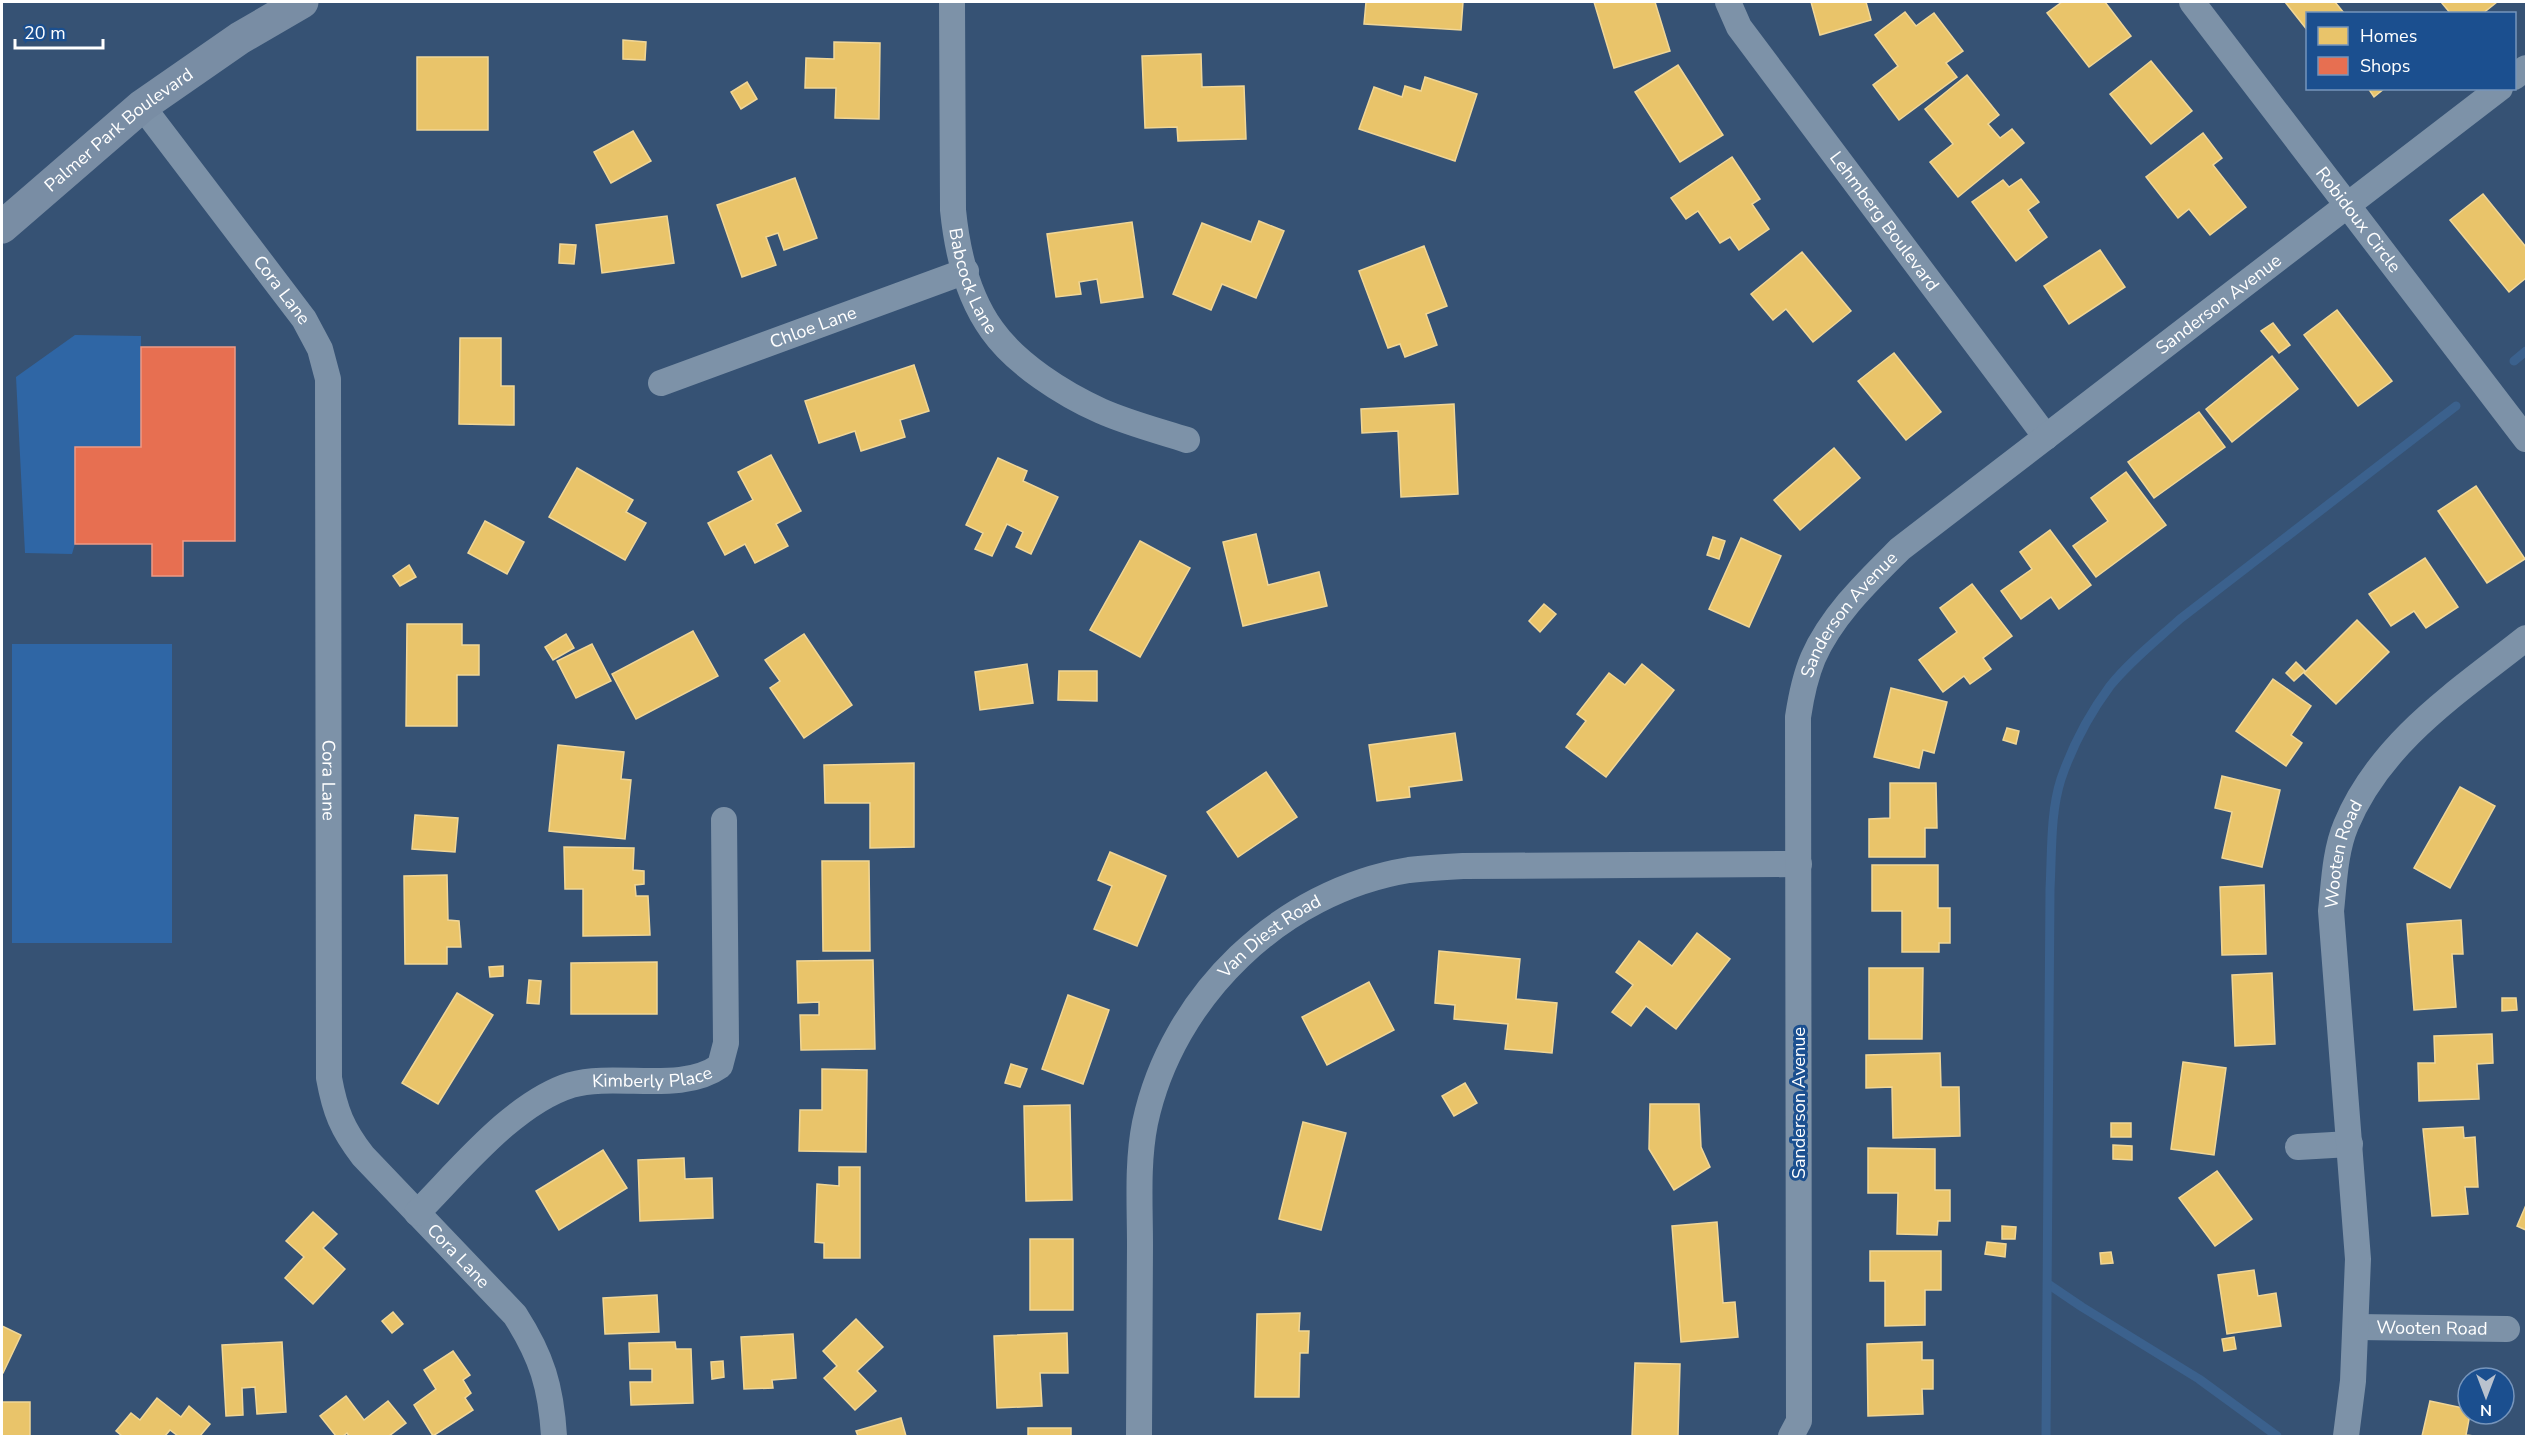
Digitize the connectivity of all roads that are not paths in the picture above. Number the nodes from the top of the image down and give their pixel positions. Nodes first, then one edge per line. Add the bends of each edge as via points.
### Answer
1 (302, 2) edge
2 (952, 2) edge
3 (1728, 2) edge
4 (2192, 2) edge
5 (2497, 90) edge
6 (142, 106) junction
7 (2347, 204) junction
8 (2, 226) edge
9 (966, 271) junction
10 (661, 383) dead end
11 (2046, 437) junction
12 (1187, 440) dead end
13 (2526, 440) edge
14 (2526, 638) edge
15 (724, 820) dead end
16 (1799, 864) junction
17 (2350, 1144) junction
18 (2298, 1147) dead end
19 (417, 1213) junction
20 (2357, 1327) junction
21 (2507, 1329) dead end
22 (554, 1437) edge
23 (1139, 1437) edge
24 (1791, 1437) edge
25 (2346, 1437) edge

1 - 6 main road, Palmer Park Boulevard via 231,44
2 - 9 street, Babcock Lane via 953,210 956,241
3 - 11 street, Lehmberg Boulevard via 1739,27
4 - 7 street, Robidoux Circle
5 - 7 street, Sanderson Avenue
6 - 8 main road, Palmer Park Boulevard
6 - 19 street, Cora Lane via 304,319 320,349 328,379 329,1078 334,1108 345,1133
7 - 11 street, Sanderson Avenue
7 - 13 street, Robidoux Circle
9 - 10 street, Chloe Lane
9 - 12 street, Babcock Lane via 977,305 992,331 1020,361 1101,411
11 - 16 street, Sanderson Avenue via 1900,549 1828,631 1813,658 1798,717
14 - 17 street, Wooten Road via 2419,722 2384,760 2345,826 2331,911
15 - 19 street, Kimberly Place via 726,1043 720,1066 707,1076 687,1079 572,1085 538,1100 507,1122
16 - 23 street, Van Diest Road via 1463,866 1408,871 1359,884 1308,906 1230,963 1200,1000 1179,1036 1145,1123 1140,1167
16 - 24 street, Sanderson Avenue via 1798,1421
17 - 18 street
17 - 20 street, Wooten Road via 2358,1259
19 - 22 street, Cora Lane via 515,1315 533,1344 546,1378
20 - 21 street, Wooten Road
20 - 25 street, Wooten Road

